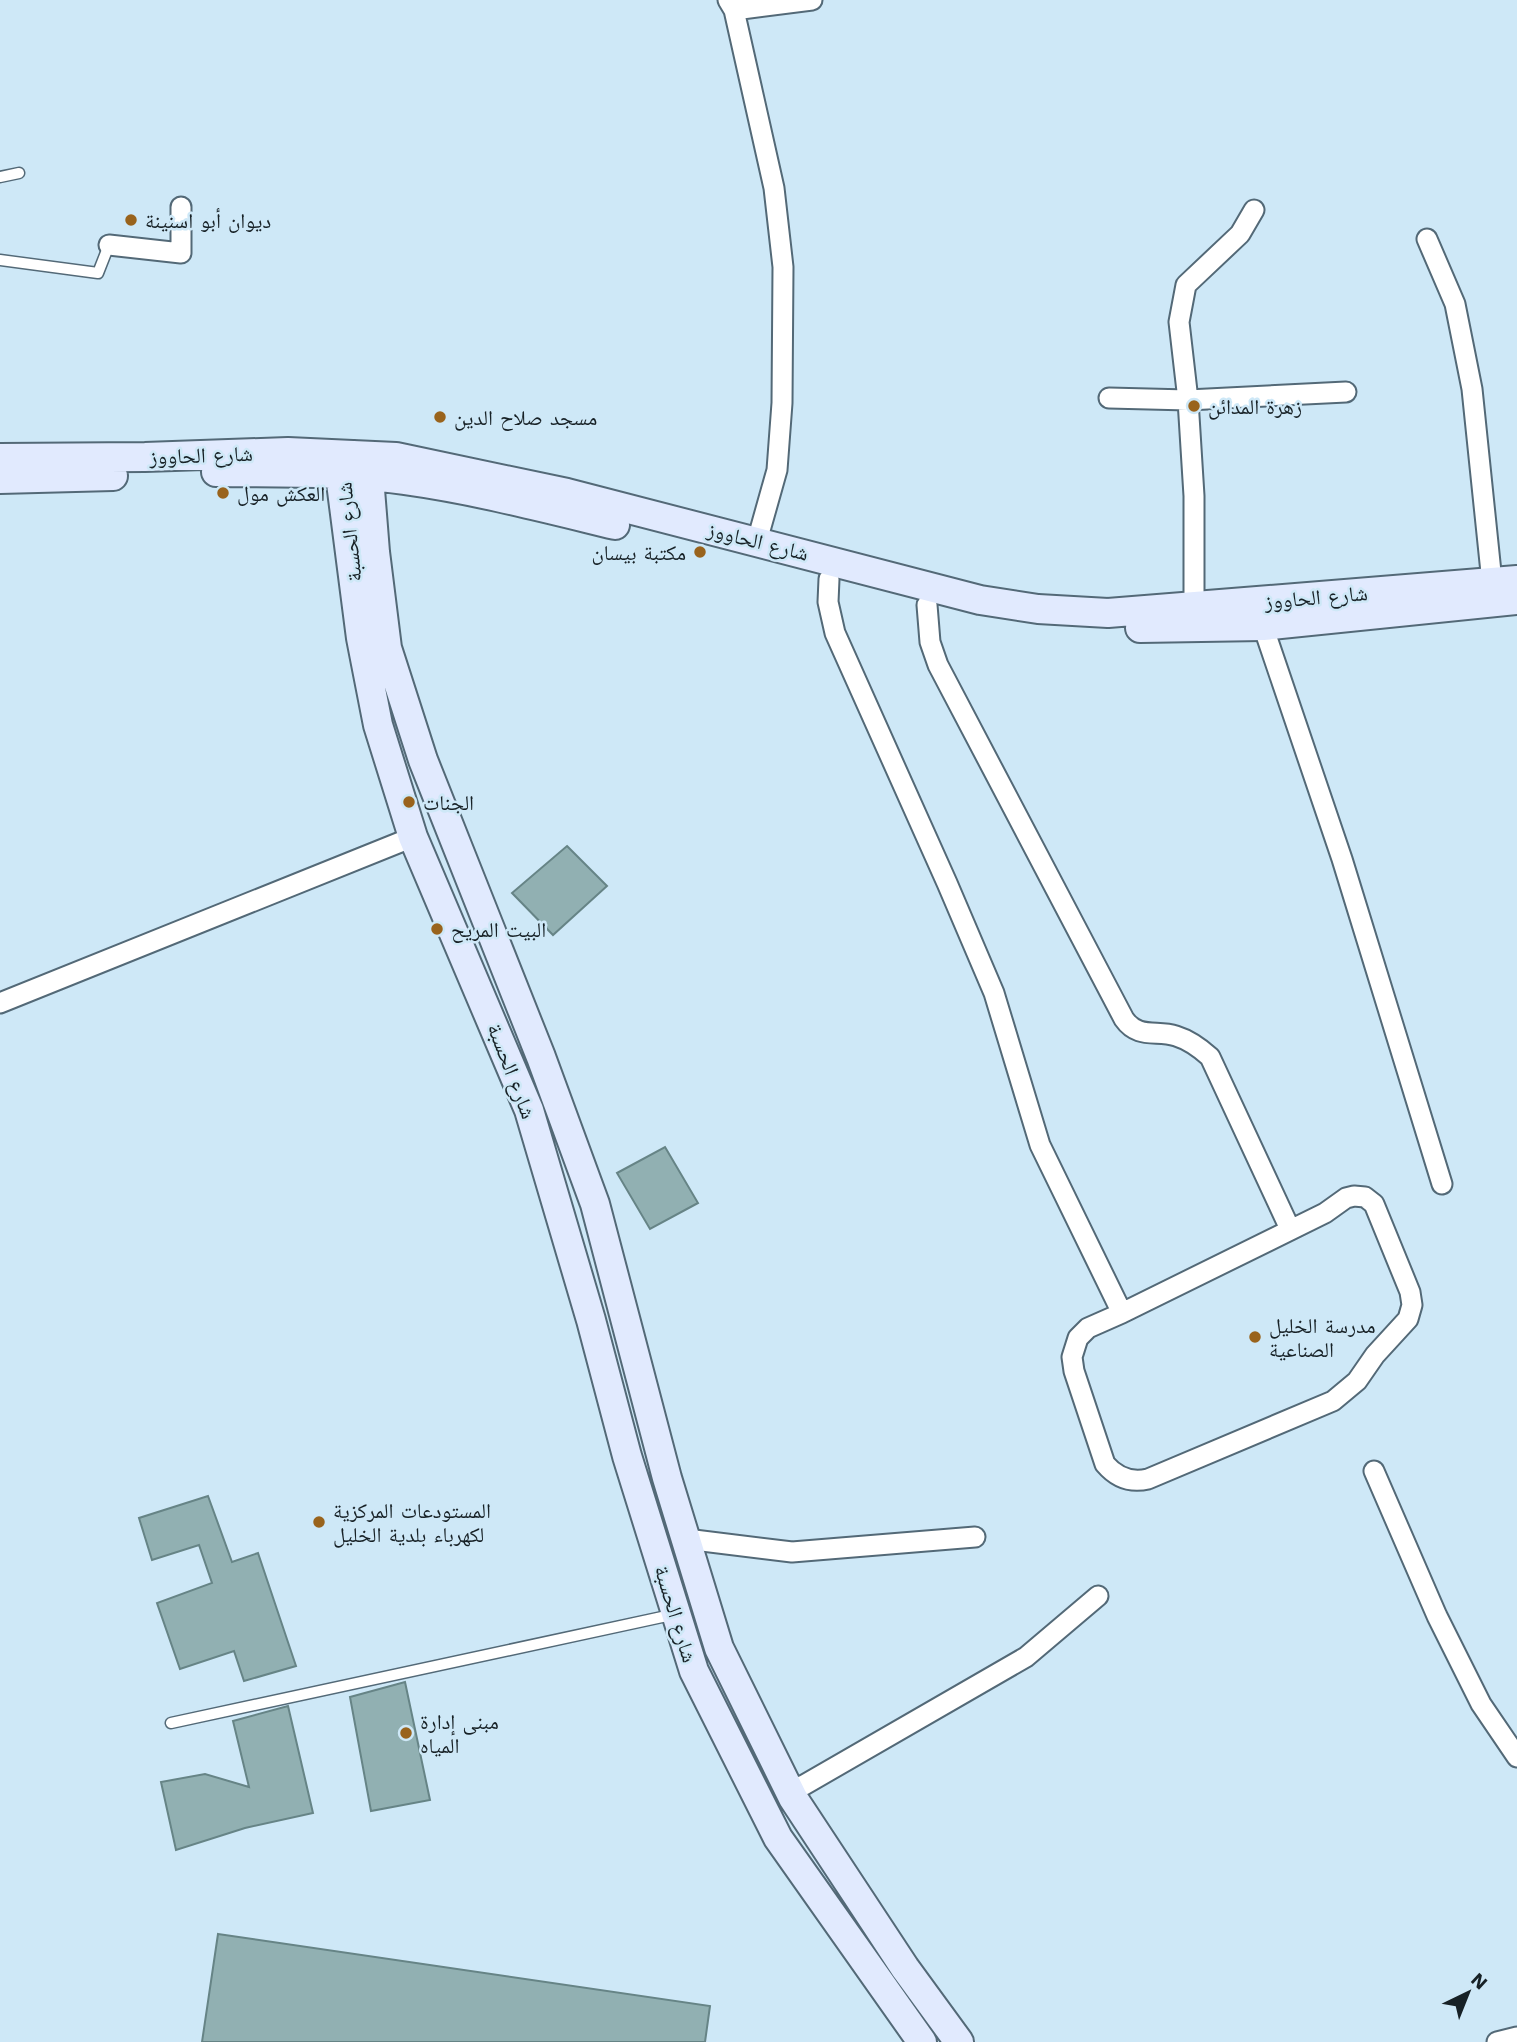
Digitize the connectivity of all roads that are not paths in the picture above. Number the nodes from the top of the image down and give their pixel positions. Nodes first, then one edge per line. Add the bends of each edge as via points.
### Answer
1 (812, 0) edge
2 (731, 5) edge
3 (19, 173) dead end
4 (0, 177) edge
5 (181, 207) dead end
6 (1254, 210) dead end
7 (1427, 239) dead end
8 (109, 245) joint
9 (0, 260) edge
10 (1346, 392) dead end
11 (1109, 398) dead end
12 (1188, 400) junction
13 (0, 458) edge
14 (354, 469) junction
15 (0, 480) edge
16 (757, 541) junction
17 (829, 579) junction
18 (1505, 581) edge
19 (1517, 600) edge
20 (927, 605) junction
21 (1195, 607) junction
22 (1263, 626) junction
23 (413, 837) junction
24 (0, 1003) edge
25 (1442, 1184) dead end
26 (1290, 1229) junction
27 (1122, 1313) junction
28 (1374, 1471) dead end
29 (975, 1537) dead end
30 (685, 1539) junction
31 (1098, 1596) dead end
32 (676, 1614) junction
33 (171, 1723) dead end
34 (1517, 1758) edge
35 (789, 1790) junction
36 (907, 2030) edge
37 (1517, 2037) edge
38 (922, 2042) edge
39 (959, 2042) edge
40 (1497, 2042) edge

1 - 2 street
2 - 16 street via 774,188 783,267 778,470
3 - 4 lane
5 - 8 street via 181,253
6 - 12 street via 1240,234 1186,285 1180,322
7 - 18 street via 1455,304
8 - 9 lane via 98,273
10 - 12 street
11 - 12 street
12 - 21 street
13 - 14 main road, شارع الحاووز via 288,452
14 - 15 main road, شارع الحاووز
14 - 16 main road, شارع الحاووز via 396,457 478,472
14 - 17 main road, شارع الحاووز via 487,494
14 - 23 main road, شارع الحسبة via 361,638 378,725
14 - 30 main road, شارع الحسبة via 375,552 387,648 423,760 595,1204
16 - 21 main road, شارع الحاووز via 980,600 1038,609 1108,613
17 - 20 main road, شارع الحاووز
17 - 27 street via 835,634 994,993 1040,1145
18 - 21 main road, شارع الحاووز
19 - 22 main road, شارع الحاووز
20 - 22 main road, شارع الحاووز via 1028,626
20 - 26 street via 930,642 939,665 1124,1019 1137,1031 1189,1041 1210,1057
22 - 25 street via 1342,859
23 - 24 street
23 - 32 main road, شارع الحسبة via 529,1110
26 - 27 street
26 - 27 street via 1346,1198 1368,1199 1411,1294 1408,1319 1357,1381 1333,1401 1148,1479 1122,1477 1105,1464 1072,1357 1078,1338 1088,1328
28 - 34 street via 1480,1704
29 - 30 street via 792,1552
30 - 35 main road, شارع الحسبة via 719,1648
31 - 35 street via 1026,1657
32 - 33 lane
32 - 36 main road, شارع الحسبة via 694,1671 778,1838
35 - 39 main road, شارع الحسبة
36 - 38 main road, شارع الحسبة
37 - 40 street

